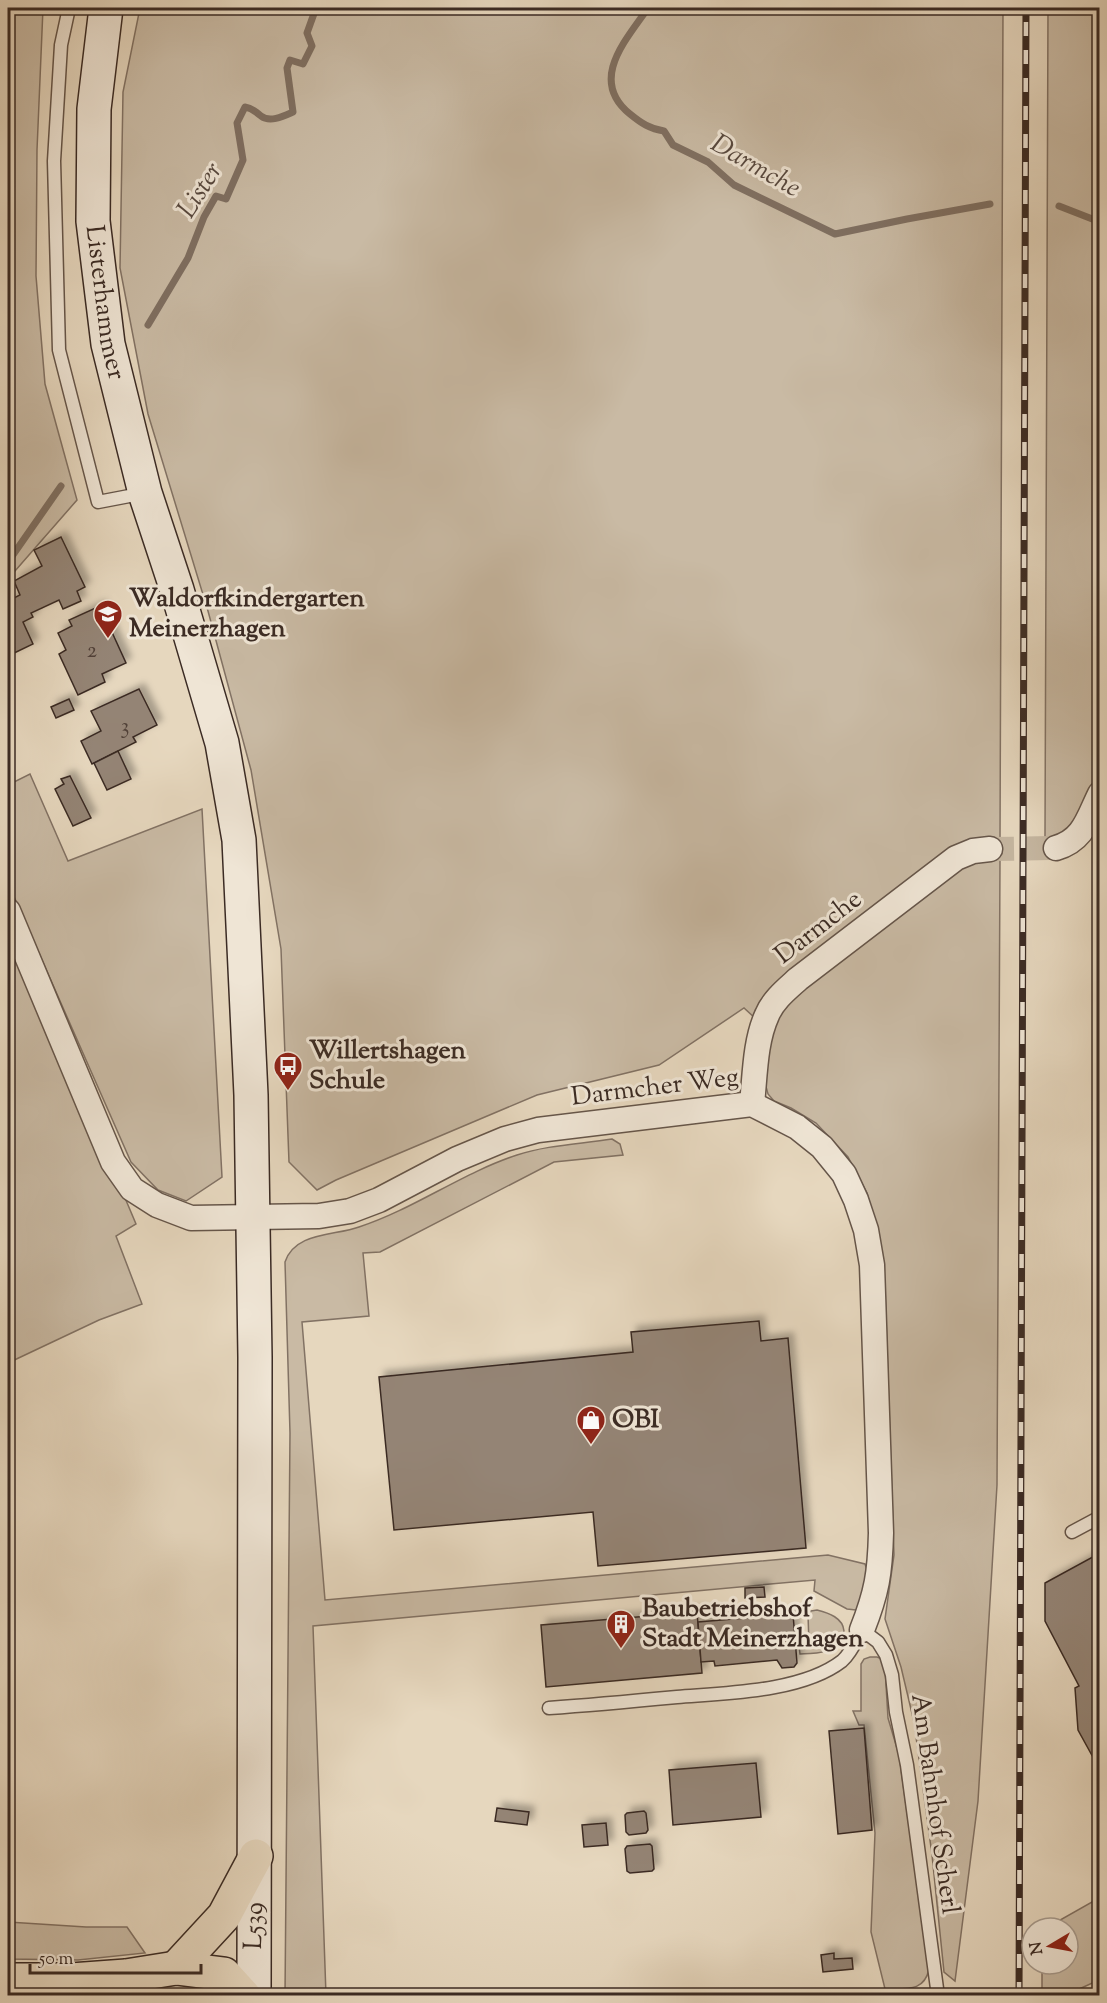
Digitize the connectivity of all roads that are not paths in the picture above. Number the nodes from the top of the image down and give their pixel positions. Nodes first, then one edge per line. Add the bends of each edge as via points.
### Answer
1 (69, 8) edge
2 (106, 8) edge
3 (145, 493) junction
4 (1100, 794) edge
5 (1056, 848) tunnel mouth
6 (990, 849) tunnel mouth
7 (8, 910) edge
8 (752, 1104) junction
9 (253, 1217) junction
10 (1100, 1517) edge
11 (1072, 1532) dead end
12 (862, 1630) junction
13 (549, 1708) dead end
14 (256, 1856) junction
15 (176, 1968) junction
16 (8, 1980) edge
17 (244, 1995) edge
18 (254, 1995) edge
19 (939, 1995) edge

1 - 3 lane via 61,45 54,161 59,350 98,502
2 - 3 main road, Listerhammer via 94,109 93,221 108,344
3 - 9 main road, Listerhammer via 222,743 239,840
4 - 5 street via 1076,839
6 - 8 street, Darmche via 956,858 780,995 767,1014 759,1043
7 - 9 street, Darmcher Weg via 113,1162 132,1189 157,1205 191,1218
8 - 9 street, Darmcher Weg via 538,1130 505,1139 350,1211 319,1216
8 - 12 street, Darmcher Weg via 797,1127 822,1147 843,1174 866,1230 874,1299 881,1533 875,1597
9 - 14 main road, L539
10 - 11 lane
12 - 13 lane via 843,1660 798,1682 762,1690
12 - 19 lane, Am Bahnhof Scherl via 878,1642 892,1675
14 - 15 highway via 224,1916
14 - 18 main road, L539
15 - 16 highway via 126,1976
15 - 17 highway via 224,1974

